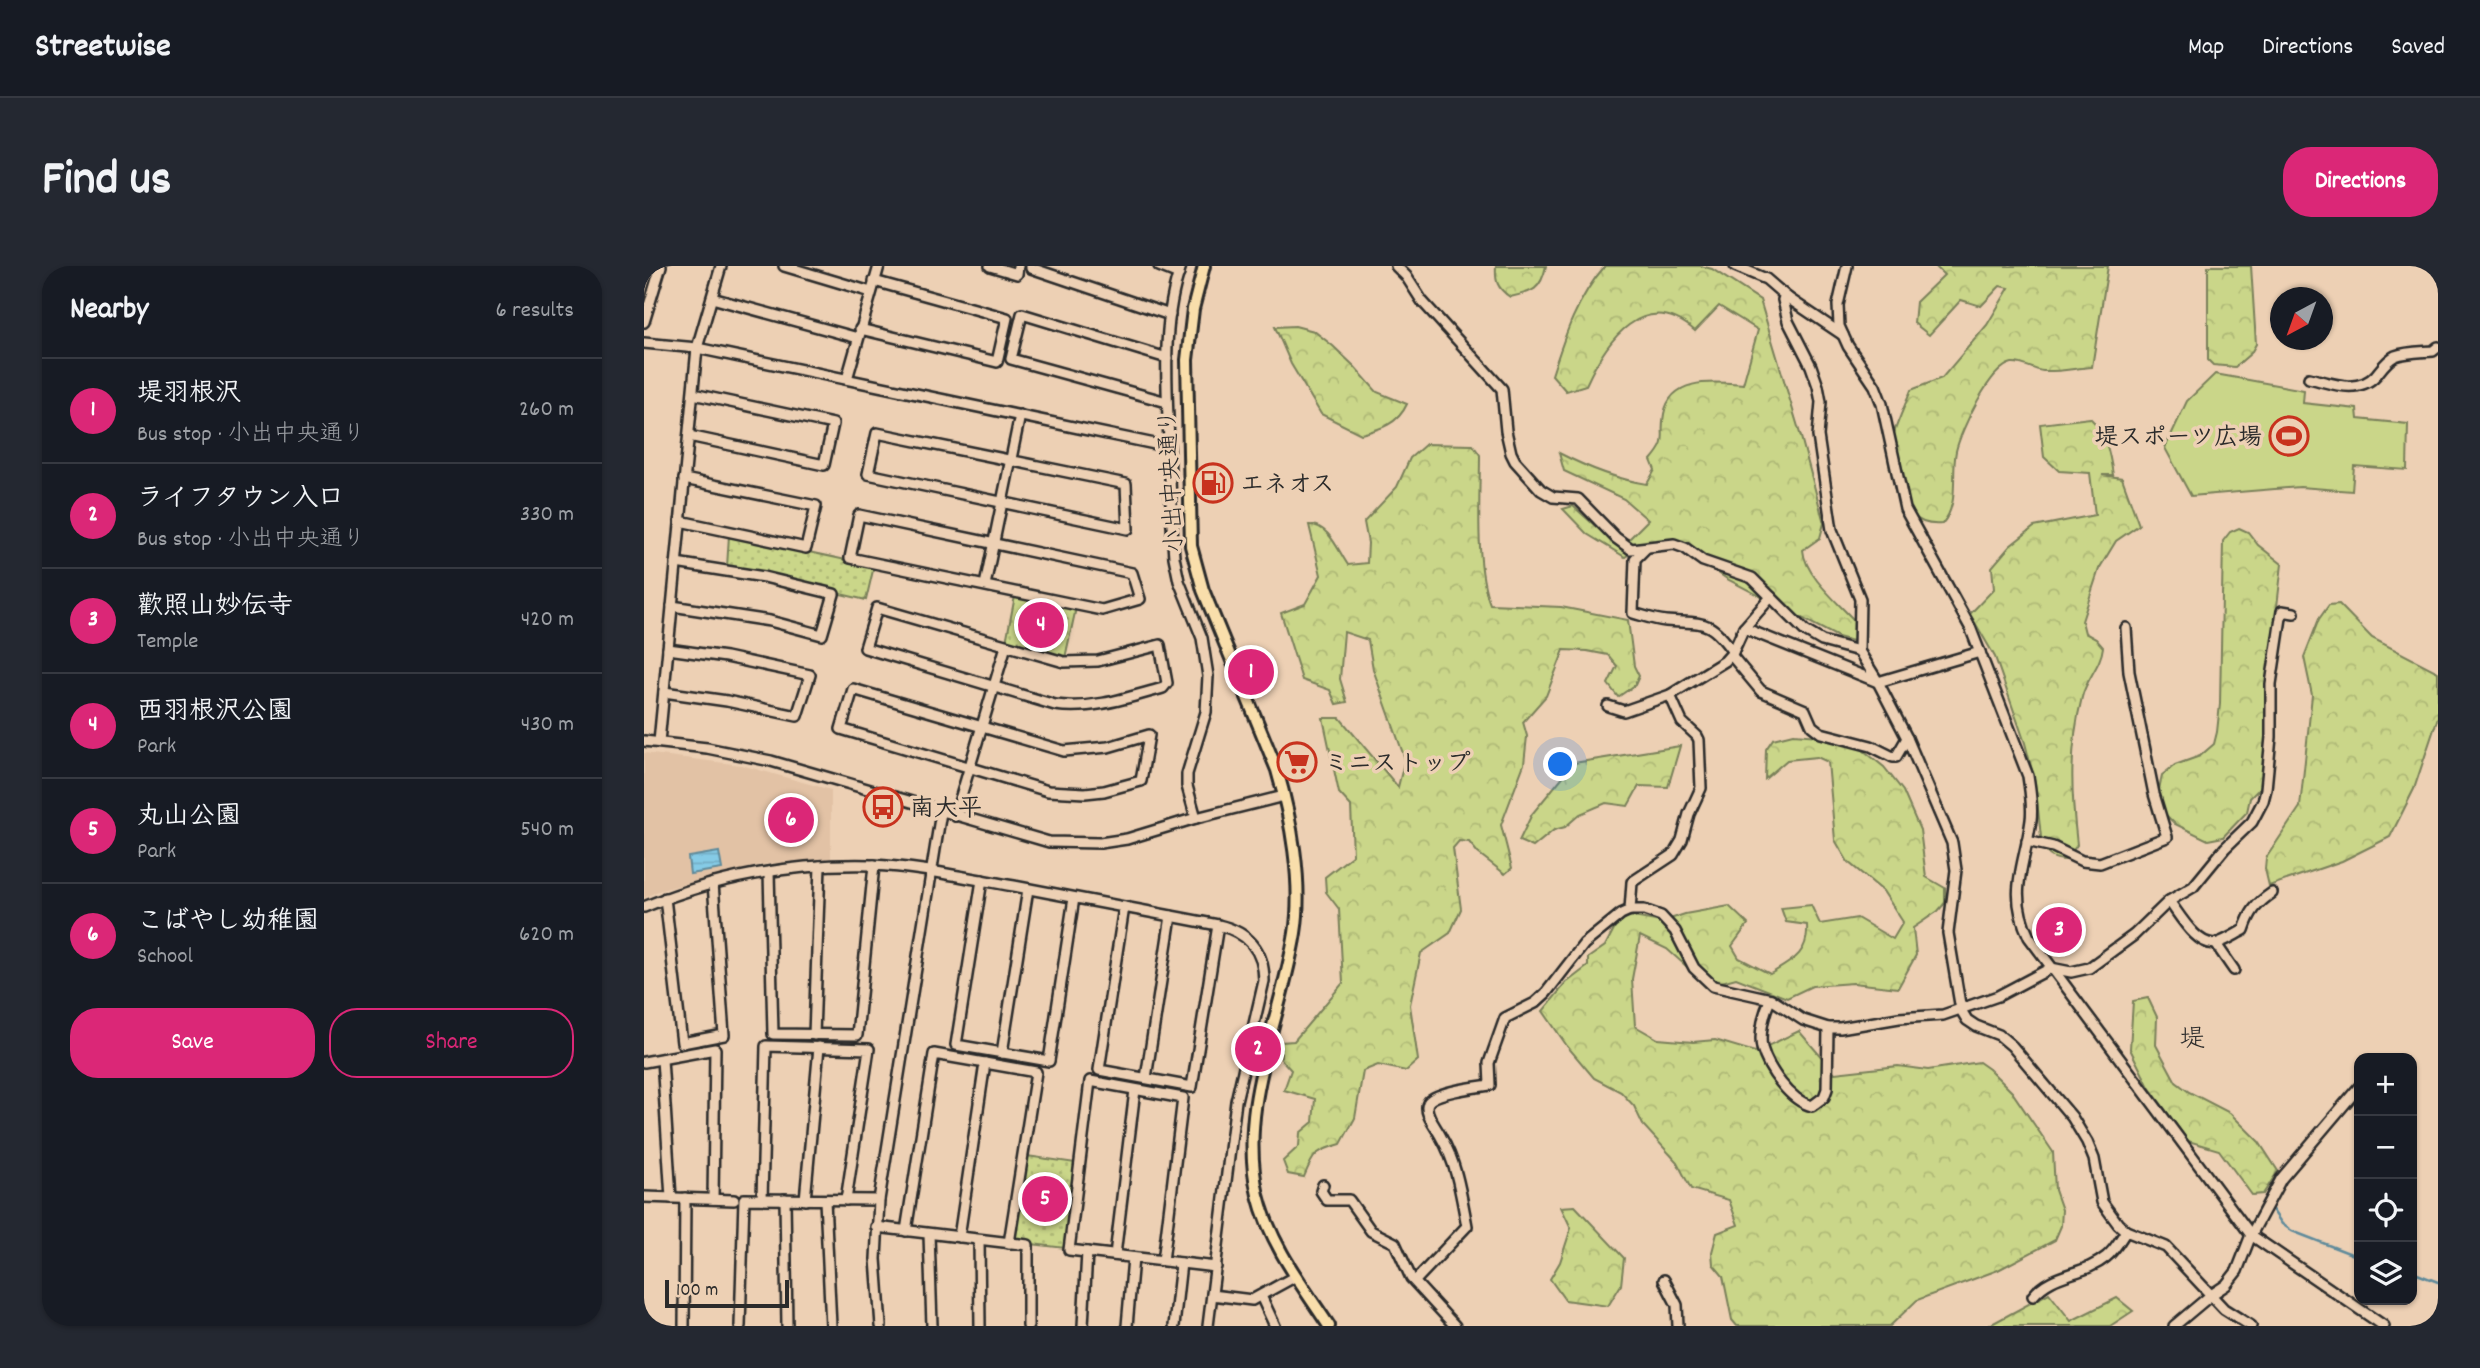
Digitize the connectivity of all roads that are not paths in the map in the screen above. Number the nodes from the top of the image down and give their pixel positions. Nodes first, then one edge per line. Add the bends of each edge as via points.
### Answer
1 (662, 266) edge
2 (721, 266) edge
3 (784, 266) edge
4 (879, 266) edge
5 (990, 266) edge
6 (1018, 266) edge
7 (1031, 266) edge
8 (1159, 266) edge
9 (1204, 266) edge
10 (1396, 266) edge
11 (1735, 266) edge
12 (1847, 266) edge
13 (1180, 270) edge
14 (874, 281) junction
15 (871, 292) junction
16 (712, 298) junction
17 (1788, 298) junction
18 (1170, 315) junction
19 (644, 322) edge
20 (859, 334) junction
21 (1843, 335) junction
22 (644, 343) edge
23 (2438, 347) edge
24 (697, 348) junction
25 (1167, 358) junction
26 (2309, 377) dead end
27 (846, 379) junction
28 (693, 394) junction
29 (1167, 402) junction
30 (1020, 415) junction
31 (689, 436) junction
32 (1169, 447) junction
33 (1011, 460) junction
34 (684, 479) junction
35 (1002, 502) junction
36 (680, 521) junction
37 (994, 543) junction
38 (1646, 548) junction
39 (676, 563) junction
40 (985, 585) junction
41 (1771, 597) junction
42 (672, 606) junction
43 (2294, 613) dead end
44 (1744, 628) junction
45 (2126, 628) dead end
46 (1006, 646) junction
47 (668, 649) junction
48 (1859, 651) junction
49 (1980, 652) junction
50 (1732, 653) junction
51 (1878, 682) junction
52 (994, 687) junction
53 (664, 692) junction
54 (1670, 695) junction
55 (1608, 706) dead end
56 (982, 727) junction
57 (1907, 738) junction
58 (644, 741) edge
59 (659, 742) junction
60 (970, 767) junction
61 (1284, 796) junction
62 (941, 812) junction
63 (955, 816) junction
64 (1196, 818) junction
65 (2026, 841) junction
66 (820, 866) junction
67 (874, 866) junction
68 (931, 871) junction
69 (769, 872) junction
70 (982, 880) junction
71 (713, 883) junction
72 (1028, 889) junction
73 (2272, 893) dead end
74 (665, 898) junction
75 (1074, 898) junction
76 (2168, 901) junction
77 (644, 906) edge
78 (1124, 907) junction
79 (1630, 910) junction
80 (1171, 916) junction
81 (1218, 925) junction
82 (2216, 944) junction
83 (2051, 968) junction
84 (2234, 970) dead end
85 (1771, 999) junction
86 (1961, 1010) junction
87 (1828, 1028) junction
88 (814, 1035) junction
89 (819, 1047) junction
90 (1002, 1053) junction
91 (662, 1059) junction
92 (644, 1062) edge
93 (985, 1063) junction
94 (1146, 1078) junction
95 (1135, 1090) junction
96 (2354, 1093) edge
97 (1323, 1185) dead end
98 (644, 1197) edge
99 (671, 1198) junction
100 (685, 1198) junction
101 (713, 1199) junction
102 (762, 1199) junction
103 (785, 1199) junction
104 (734, 1200) dead end
105 (805, 1200) junction
106 (825, 1200) junction
107 (846, 1200) junction
108 (879, 1200) junction
109 (876, 1227) junction
110 (906, 1231) junction
111 (2126, 1231) junction
112 (929, 1234) junction
113 (2251, 1235) junction
114 (959, 1237) junction
115 (979, 1240) junction
116 (1009, 1243) junction
117 (1087, 1252) junction
118 (1115, 1255) junction
119 (1133, 1258) junction
120 (1163, 1261) junction
121 (1181, 1263) junction
122 (1216, 1267) junction
123 (1296, 1276) junction
124 (1664, 1280) dead end
125 (1415, 1281) junction
126 (2211, 1294) junction
127 (1212, 1295) junction
128 (1261, 1296) junction
129 (2033, 1296) dead end
130 (1450, 1324) edge
131 (684, 1326) edge
132 (740, 1326) edge
133 (787, 1326) edge
134 (831, 1326) edge
135 (881, 1326) edge
136 (932, 1326) edge
137 (980, 1326) edge
138 (1028, 1326) edge
139 (1083, 1326) edge
140 (1127, 1326) edge
141 (1174, 1326) edge
142 (1208, 1326) edge
143 (1275, 1326) edge
144 (1329, 1326) edge
145 (1678, 1326) edge
146 (2174, 1326) edge
147 (2251, 1326) edge
148 (2384, 1326) edge

1 - 19 street
2 - 16 street
3 - 15 street
4 - 14 street
5 - 6 street via 1017,274
7 - 18 street
8 - 13 street
9 - 61 main road, 小出中央通り via 1187,360 1191,545 1203,590
10 - 38 street via 1502,389 1511,453 1541,490 1553,497 1578,499 1623,544 1631,549
11 - 17 street via 1766,279
12 - 21 street via 1838,305
13 - 18 street
14 - 15 street
14 - 20 street via 1007,318 997,362
15 - 20 street
16 - 20 street
16 - 24 street
17 - 21 street
17 - 48 street via 1783,300 1788,321 1818,386 1818,436 1832,530 1860,599
18 - 25 street
20 - 27 street
21 - 49 street via 1882,404 1905,509
22 - 24 street
23 - 26 street via 2396,356 2356,387
24 - 27 street
24 - 28 street
25 - 29 street
25 - 29 street via 1022,314 1011,359
27 - 30 street
28 - 31 street
28 - 31 street via 833,424 824,465
29 - 32 street
30 - 32 street
30 - 33 street
31 - 34 street
32 - 64 street via 1174,557 1202,638 1208,676 1206,712 1187,774
33 - 35 street
33 - 35 street via 1126,484 1128,529
33 - 35 street via 877,433 868,474
34 - 36 street
34 - 36 street via 816,506 806,548
35 - 37 street
36 - 39 street
37 - 40 street
37 - 40 street via 859,515 850,558
37 - 40 street via 1132,573 1140,599 1102,610
38 - 41 street via 1674,544 1685,548 1703,561 1752,578
38 - 50 street via 1635,559 1633,613 1664,621 1700,622 1723,638
39 - 42 street
39 - 42 street via 764,576 834,594 822,635 770,621
41 - 44 street
41 - 48 street via 1805,631
42 - 47 street
43 - 76 street via 2281,611 2263,801 2245,830 2193,887
44 - 50 street
44 - 51 street
45 - 65 street via 2129,672 2167,837 2100,863
46 - 52 street
46 - 52 street via 877,608 865,648
46 - 52 street via 1080,663 1160,645 1167,683 1104,704 1072,707
47 - 53 street
47 - 53 street via 810,675 797,716
48 - 51 street
49 - 51 street
49 - 65 street via 2028,776 2032,800
50 - 54 street
50 - 57 street via 1761,691 1805,710 1821,733 1893,757
51 - 57 street
52 - 56 street
53 - 59 street
54 - 55 street via 1624,711
54 - 79 street via 1682,722 1699,740 1701,788 1678,848 1632,882
56 - 60 street
56 - 60 street via 853,689 841,729
56 - 60 street via 1064,751 1108,747 1149,735 1141,781 1104,791 1066,793
57 - 86 street via 1955,857 1948,933
58 - 59 street
59 - 62 street via 771,761
60 - 63 street
61 - 64 street
61 - 123 main road, 小出中央通り via 1298,905 1252,1124 1253,1167 1270,1231
62 - 63 street
62 - 68 street
63 - 64 street via 1072,844 1127,839
65 - 83 street via 2019,912 2029,937
66 - 67 street
66 - 69 street
66 - 88 street
67 - 68 street
67 - 88 street via 857,1035
68 - 70 street
68 - 108 street
69 - 71 street
69 - 88 street via 773,1034
70 - 72 street
70 - 90 street via 956,1045
71 - 74 street
71 - 74 street via 724,1035 682,1043
72 - 75 street
72 - 90 street
73 - 82 street via 2256,903 2244,930
74 - 77 street
75 - 78 street
75 - 90 street via 1049,1061
76 - 82 street via 2197,936
76 - 83 street via 2134,935 2089,968 2071,972
78 - 80 street
78 - 94 street via 1099,1070
79 - 85 street via 1661,916 1675,931 1694,968 1713,986
79 - 125 street via 1584,944 1535,1003 1505,1018 1489,1063 1489,1084 1433,1096 1427,1103 1426,1111 1457,1171 1467,1226
80 - 81 street
80 - 94 street
81 - 94 street via 1192,1087
81 - 122 street via 1252,942 1264,974 1236,1101
82 - 84 street
83 - 86 street
83 - 113 street
85 - 87 street via 1803,1020
85 - 87 street via 1762,1046 1768,1063 1793,1095 1812,1106 1827,1089
86 - 87 street
86 - 111 street via 1967,1020 2012,1046 2073,1118 2094,1159 2102,1202
89 - 102 street via 766,1046
89 - 105 street
89 - 107 street via 869,1049
91 - 92 street
91 - 99 street
91 - 101 street via 715,1049
93 - 110 street via 934,1054
93 - 114 street
93 - 116 street via 1036,1072
95 - 117 street via 1090,1082 1069,1250
95 - 118 street
95 - 120 street via 1183,1098
96 - 113 street via 2281,1179
97 - 125 street via 1327,1200 1349,1200 1371,1231 1395,1243
98 - 99 street
99 - 100 street
100 - 101 street
100 - 131 street
101 - 104 street
102 - 103 street
102 - 132 street via 744,1199
103 - 105 street
103 - 133 street
105 - 106 street
106 - 107 street
106 - 134 street
107 - 108 street
108 - 109 street
109 - 110 street
109 - 135 street
110 - 112 street
111 - 126 street via 2166,1247
111 - 129 street via 2107,1257 2051,1280
112 - 114 street
112 - 136 street
113 - 126 street via 2237,1271 2227,1285
113 - 148 street
114 - 115 street
115 - 116 street
115 - 137 street
116 - 138 street via 1028,1245
117 - 118 street
117 - 139 street
118 - 119 street
119 - 120 street
119 - 140 street
120 - 121 street
121 - 122 street
121 - 141 street
122 - 127 street
123 - 128 street
123 - 144 main road, 小出中央通り
124 - 145 street via 1677,1305
125 - 130 street
126 - 146 street
126 - 147 street via 2224,1309
127 - 128 street via 1252,1300
127 - 142 street
128 - 143 street

